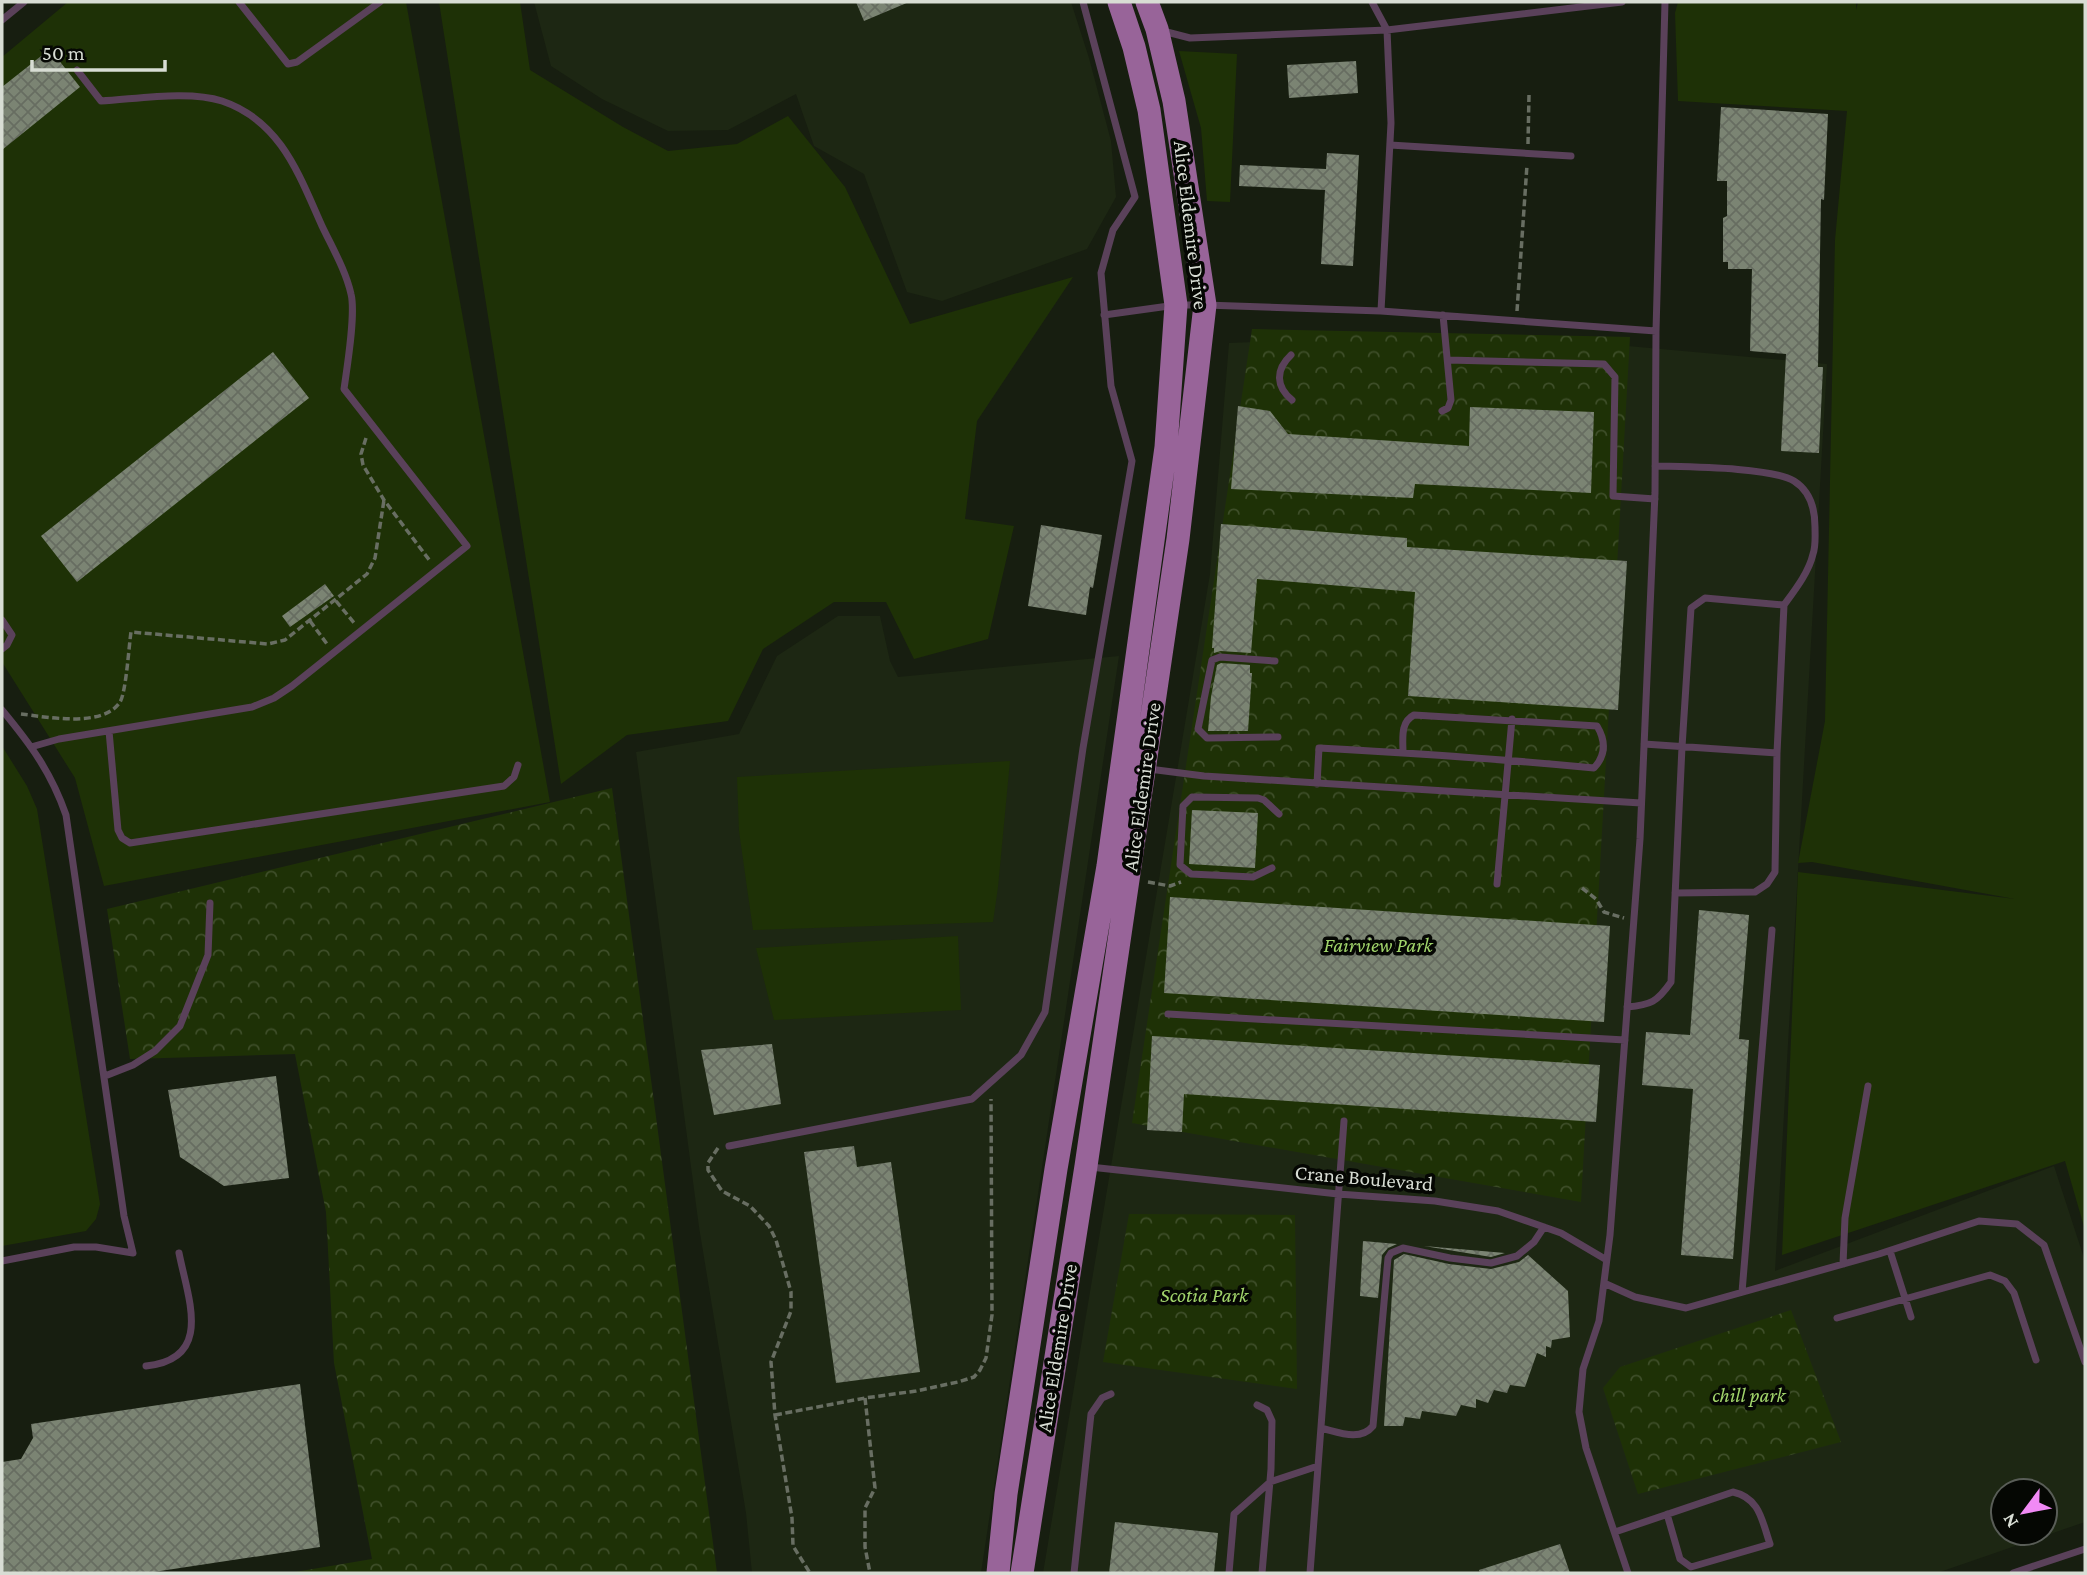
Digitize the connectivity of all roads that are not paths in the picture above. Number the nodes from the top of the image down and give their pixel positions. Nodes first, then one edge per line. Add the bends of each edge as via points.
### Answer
1 (24, 2) edge
2 (239, 2) edge
3 (380, 2) edge
4 (1083, 2) edge
5 (1119, 2) edge
6 (1147, 2) edge
7 (1372, 2) edge
8 (1622, 2) edge
9 (1665, 2) edge
10 (2, 20) edge
11 (1157, 29) junction
12 (1387, 30) junction
13 (77, 70) dead end
14 (1390, 145) junction
15 (1571, 156) dead end
16 (1176, 305) junction
17 (1205, 305) junction
18 (1381, 311) junction
19 (1104, 315) junction
20 (1443, 315) junction
21 (1656, 331) junction
22 (1291, 355) dead end
23 (1448, 360) junction
24 (1292, 400) dead end
25 (1442, 411) dead end
26 (1655, 466) junction
27 (1655, 499) junction
28 (1784, 605) junction
29 (2, 620) edge
30 (2, 649) edge
31 (1275, 661) dead end
32 (3, 711) edge
33 (1512, 719) junction
34 (108, 731) junction
35 (1278, 737) dead end
36 (1644, 744) junction
37 (32, 747) junction
38 (1682, 747) junction
39 (1403, 753) junction
40 (1777, 753) junction
41 (1508, 759) junction
42 (518, 765) dead end
43 (1145, 769) junction
44 (1317, 783) junction
45 (1505, 796) junction
46 (1641, 803) junction
47 (1279, 814) dead end
48 (1272, 868) dead end
49 (1497, 884) dead end
50 (1675, 893) junction
51 (209, 903) dead end
52 (1772, 930) dead end
53 (1627, 1007) junction
54 (1168, 1014) dead end
55 (1625, 1040) junction
56 (105, 1076) junction
57 (1868, 1086) dead end
58 (1344, 1121) dead end
59 (729, 1146) road end
60 (1086, 1166) junction
61 (1338, 1194) junction
62 (1544, 1227) junction
63 (1890, 1251) junction
64 (179, 1254) dead end
65 (1605, 1259) junction
66 (2, 1261) edge
67 (1843, 1264) junction
68 (1604, 1283) junction
69 (1742, 1292) junction
70 (1906, 1300) junction
71 (1911, 1317) dead end
72 (1837, 1318) dead end
73 (2036, 1360) dead end
74 (2085, 1362) edge
75 (146, 1366) dead end
76 (1111, 1394) dead end
77 (1257, 1405) dead end
78 (1321, 1428) junction
79 (1318, 1466) junction
80 (1270, 1482) junction
81 (1667, 1514) junction
82 (1615, 1532) junction
83 (2085, 1549) edge
84 (998, 1573) edge
85 (1022, 1573) edge
86 (1074, 1573) edge
87 (1229, 1573) edge
88 (1262, 1573) edge
89 (1310, 1573) edge
90 (1628, 1573) edge
91 (2013, 1573) edge

1 - 10 lane
2 - 3 lane via 288,64
4 - 19 lane via 1135,197 1113,230 1101,274
5 - 16 main road, Alice Eldemire Drive via 1149,110
6 - 11 main road, Alice Eldemire Drive
7 - 12 lane
8 - 12 lane
9 - 21 lane
11 - 12 lane via 1190,38
11 - 17 main road, Alice Eldemire Drive via 1174,101
12 - 14 lane
13 - 34 lane via 101,101 195,94 247,113 272,134 293,161 352,296 344,389 467,546 284,692 252,706
14 - 15 lane
14 - 18 lane
16 - 17 lane
16 - 19 lane
16 - 84 main road, Alice Eldemire Drive via 1166,447 1110,853 1054,1182
17 - 18 lane
17 - 43 main road, Alice Eldemire Drive
18 - 20 lane
19 - 59 lane via 1111,386 1132,461 1083,748 1045,1012 1021,1055 972,1099
20 - 21 lane
20 - 23 lane
21 - 26 lane
22 - 24 lane via 1279,378
23 - 25 lane via 1451,400
23 - 27 lane via 1604,364 1615,377 1613,496
26 - 27 lane
26 - 28 lane via 1773,474 1804,489 1812,502 1814,554
27 - 36 lane
28 - 38 lane via 1705,598 1691,608
28 - 40 lane
29 - 30 lane via 12,635
31 - 35 lane via 1212,660 1198,729 1207,738
32 - 37 lane
33 - 39 lane via 1411,716 1404,724
33 - 41 lane
33 - 41 lane via 1597,726 1604,752 1594,768
34 - 37 lane
34 - 42 lane via 118,830 130,844 504,786
36 - 38 lane
36 - 46 lane
37 - 56 lane via 66,815
38 - 40 lane
38 - 50 lane
39 - 41 lane
39 - 44 lane via 1319,748
40 - 50 lane via 1775,872 1767,884 1755,892
41 - 45 lane
43 - 44 lane
43 - 60 main road, Alice Eldemire Drive
44 - 45 lane
45 - 46 lane
45 - 49 lane
46 - 53 lane
47 - 48 lane via 1258,798 1192,797 1183,806 1180,865 1191,874 1253,877
50 - 53 lane via 1671,982 1659,999
51 - 56 lane via 208,955 180,1027 155,1051
52 - 69 lane
53 - 55 lane
54 - 55 lane
55 - 65 lane
56 - 66 lane via 133,1253 74,1247
57 - 67 lane via 1845,1217
58 - 61 lane
60 - 61 lane, Crane Boulevard
60 - 85 main road, Alice Eldemire Drive
61 - 62 lane, Crane Boulevard via 1436,1201 1498,1211
61 - 78 lane
62 - 65 lane, Crane Boulevard
62 - 78 lane via 1517,1256 1491,1263 1403,1248 1391,1253 1373,1426 1358,1436
63 - 67 lane
63 - 70 lane
63 - 74 lane via 1979,1222 2017,1224 2044,1245
64 - 75 lane via 192,1320 190,1342 176,1357
65 - 68 lane
67 - 69 lane
68 - 69 lane via 1635,1297 1686,1308
68 - 82 lane via 1599,1321 1583,1369 1579,1412
70 - 71 lane
70 - 72 lane
70 - 73 lane via 1990,1275 2005,1281 2014,1293
76 - 86 lane via 1102,1398 1091,1414
77 - 80 lane via 1267,1410 1272,1421
78 - 79 lane
79 - 80 lane
79 - 89 lane
80 - 87 lane via 1234,1514
80 - 88 lane
81 - 81 lane via 1680,1559 1691,1567 1770,1544 1756,1505 1742,1494 1733,1492
81 - 82 lane
82 - 90 lane
83 - 91 lane

